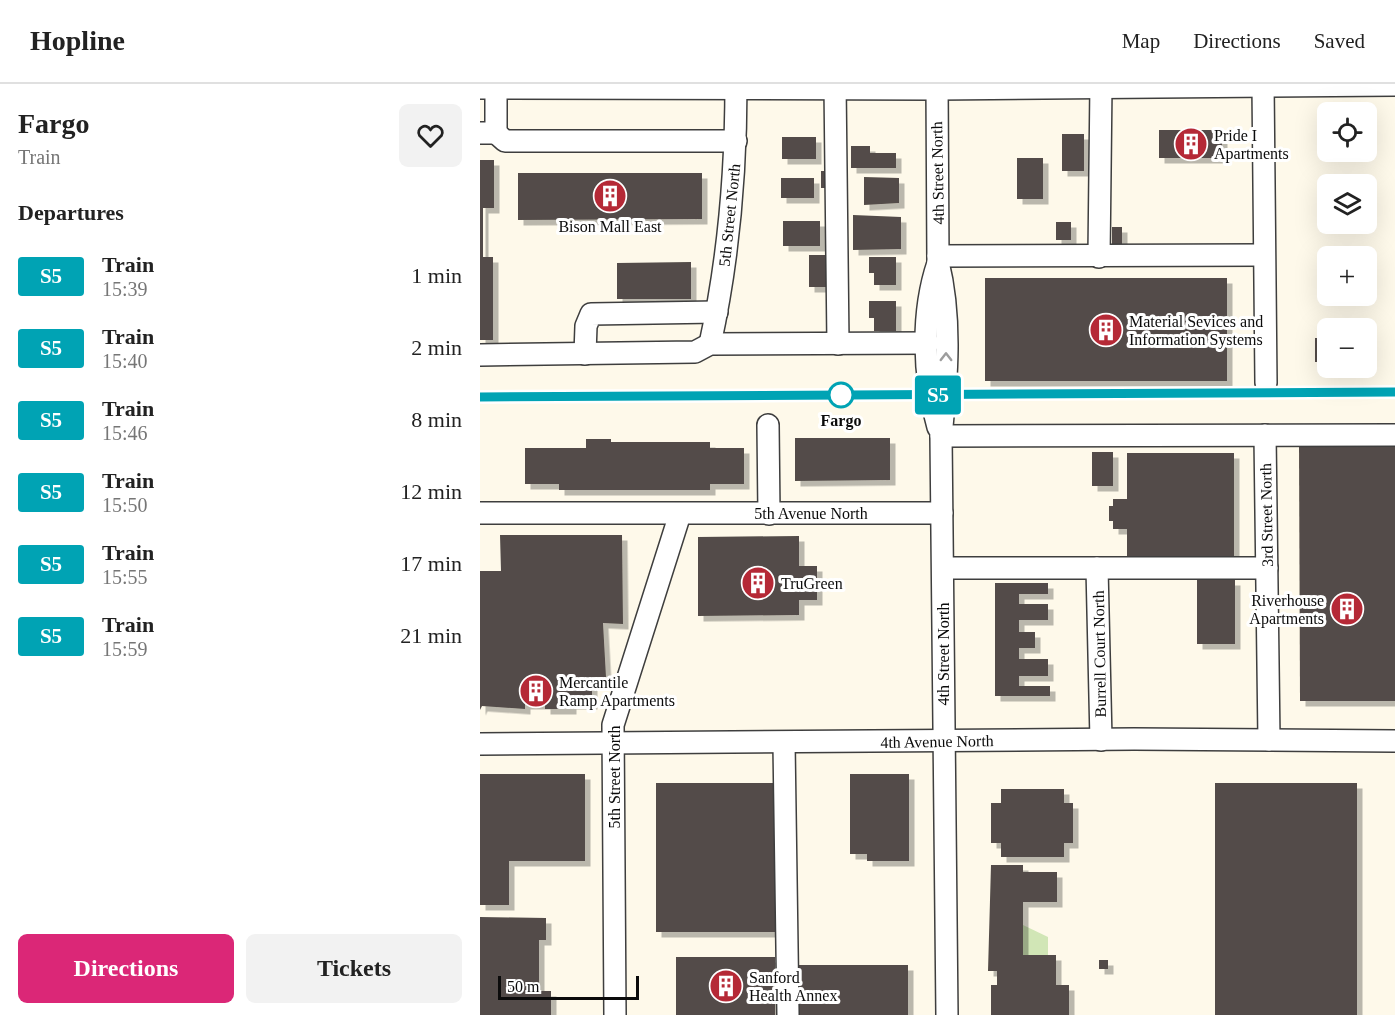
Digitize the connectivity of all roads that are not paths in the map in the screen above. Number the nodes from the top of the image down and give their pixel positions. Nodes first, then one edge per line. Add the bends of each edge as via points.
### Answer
1 (1101, 85) edge
2 (1263, 85) edge
3 (1395, 85) edge
4 (546, 86) edge
5 (736, 86) edge
6 (835, 86) edge
7 (937, 86) edge
8 (488, 87) edge
9 (488, 133) edge
10 (736, 141) junction
11 (1264, 255) junction
12 (1099, 257) junction
13 (938, 259) junction
14 (717, 312) junction
15 (928, 343) junction
16 (710, 344) junction
17 (838, 344) junction
18 (585, 354) junction
19 (480, 356) edge
20 (1266, 383) dead end
21 (768, 425) dead end
22 (1265, 435) junction
23 (1395, 435) edge
24 (941, 436) junction
25 (480, 513) edge
26 (942, 513) junction
27 (680, 514) junction
28 (769, 514) junction
29 (943, 568) junction
30 (1097, 568) junction
31 (1267, 568) junction
32 (944, 740) junction
33 (1101, 740) junction
34 (1269, 740) junction
35 (1395, 741) edge
36 (784, 742) junction
37 (480, 744) edge
38 (614, 744) junction
39 (615, 1015) edge
40 (788, 1015) edge
41 (947, 1015) edge

1 - 2 street
1 - 7 street
1 - 12 street
2 - 3 street
2 - 11 street
4 - 5 street
4 - 8 street
5 - 6 street
5 - 10 street, 5th Street North
6 - 7 street
6 - 17 street
7 - 13 street, 4th Street North
8 - 9 street
9 - 10 street via 505,141
10 - 14 street, 5th Street North via 727,253
11 - 12 street
11 - 20 street
12 - 13 street
13 - 15 street, 4th Street North via 928,291
24 -> 13 street, 4th Street North via 946,395 945,291
14 - 16 street, 5th Street North
14 - 18 street via 591,314 586,326
15 - 17 street
15 - 24 street, 4th Street North via 929,395
16 - 17 street
16 - 18 street via 695,352
18 - 19 street
21 - 28 street
22 - 23 street
22 - 24 street
22 - 31 street, 3rd Street North
24 - 26 street, 4th Street North
25 - 27 street, 5th Avenue North
26 - 28 street, 5th Avenue North
26 - 29 street, 4th Street North
27 - 28 street, 5th Avenue North
27 - 38 street, 5th Street North via 616,713
29 - 30 street
29 - 32 street, 4th Street North
30 - 31 street
30 - 33 street, Burrell Court North
31 - 34 street, 3rd Street North
32 - 33 street, 4th Avenue North
32 - 36 street, 4th Avenue North
32 - 41 street, 4th Street North
33 - 34 street, 4th Avenue North
34 - 35 street, 4th Avenue North
36 - 38 street, 4th Avenue North
36 - 40 street
37 - 38 street, 4th Avenue North
38 - 39 street, 5th Street North

